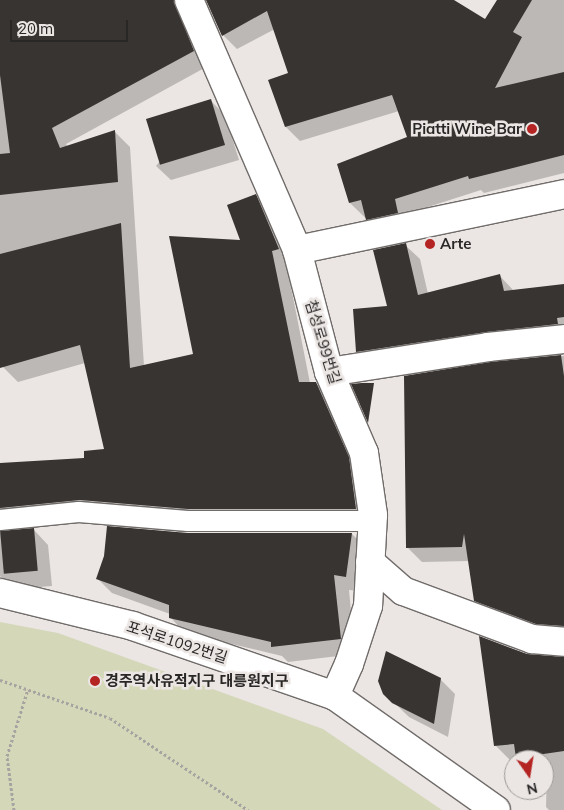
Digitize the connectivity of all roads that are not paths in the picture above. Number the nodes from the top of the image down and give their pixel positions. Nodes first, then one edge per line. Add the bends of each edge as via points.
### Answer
1 (189, 0) edge
2 (564, 194) edge
3 (296, 250) junction
4 (564, 339) edge
5 (329, 372) junction
6 (0, 520) edge
7 (373, 521) junction
8 (370, 562) junction
9 (0, 593) edge
10 (564, 642) edge
11 (335, 696) junction
12 (496, 810) edge

1 - 3 street, 첨성로99번길
2 - 3 street
3 - 5 street, 첨성로99번길
4 - 5 street via 488,346
5 - 7 street, 첨성로99번길 via 364,453
6 - 7 lane via 78,512 188,521
7 - 8 street, 첨성로99번길
8 - 10 street via 403,591 532,639
8 - 11 street, 첨성로99번길 via 368,606
9 - 11 street, 포석로1092번길 via 133,626
11 - 12 street, 포석로1092번길

